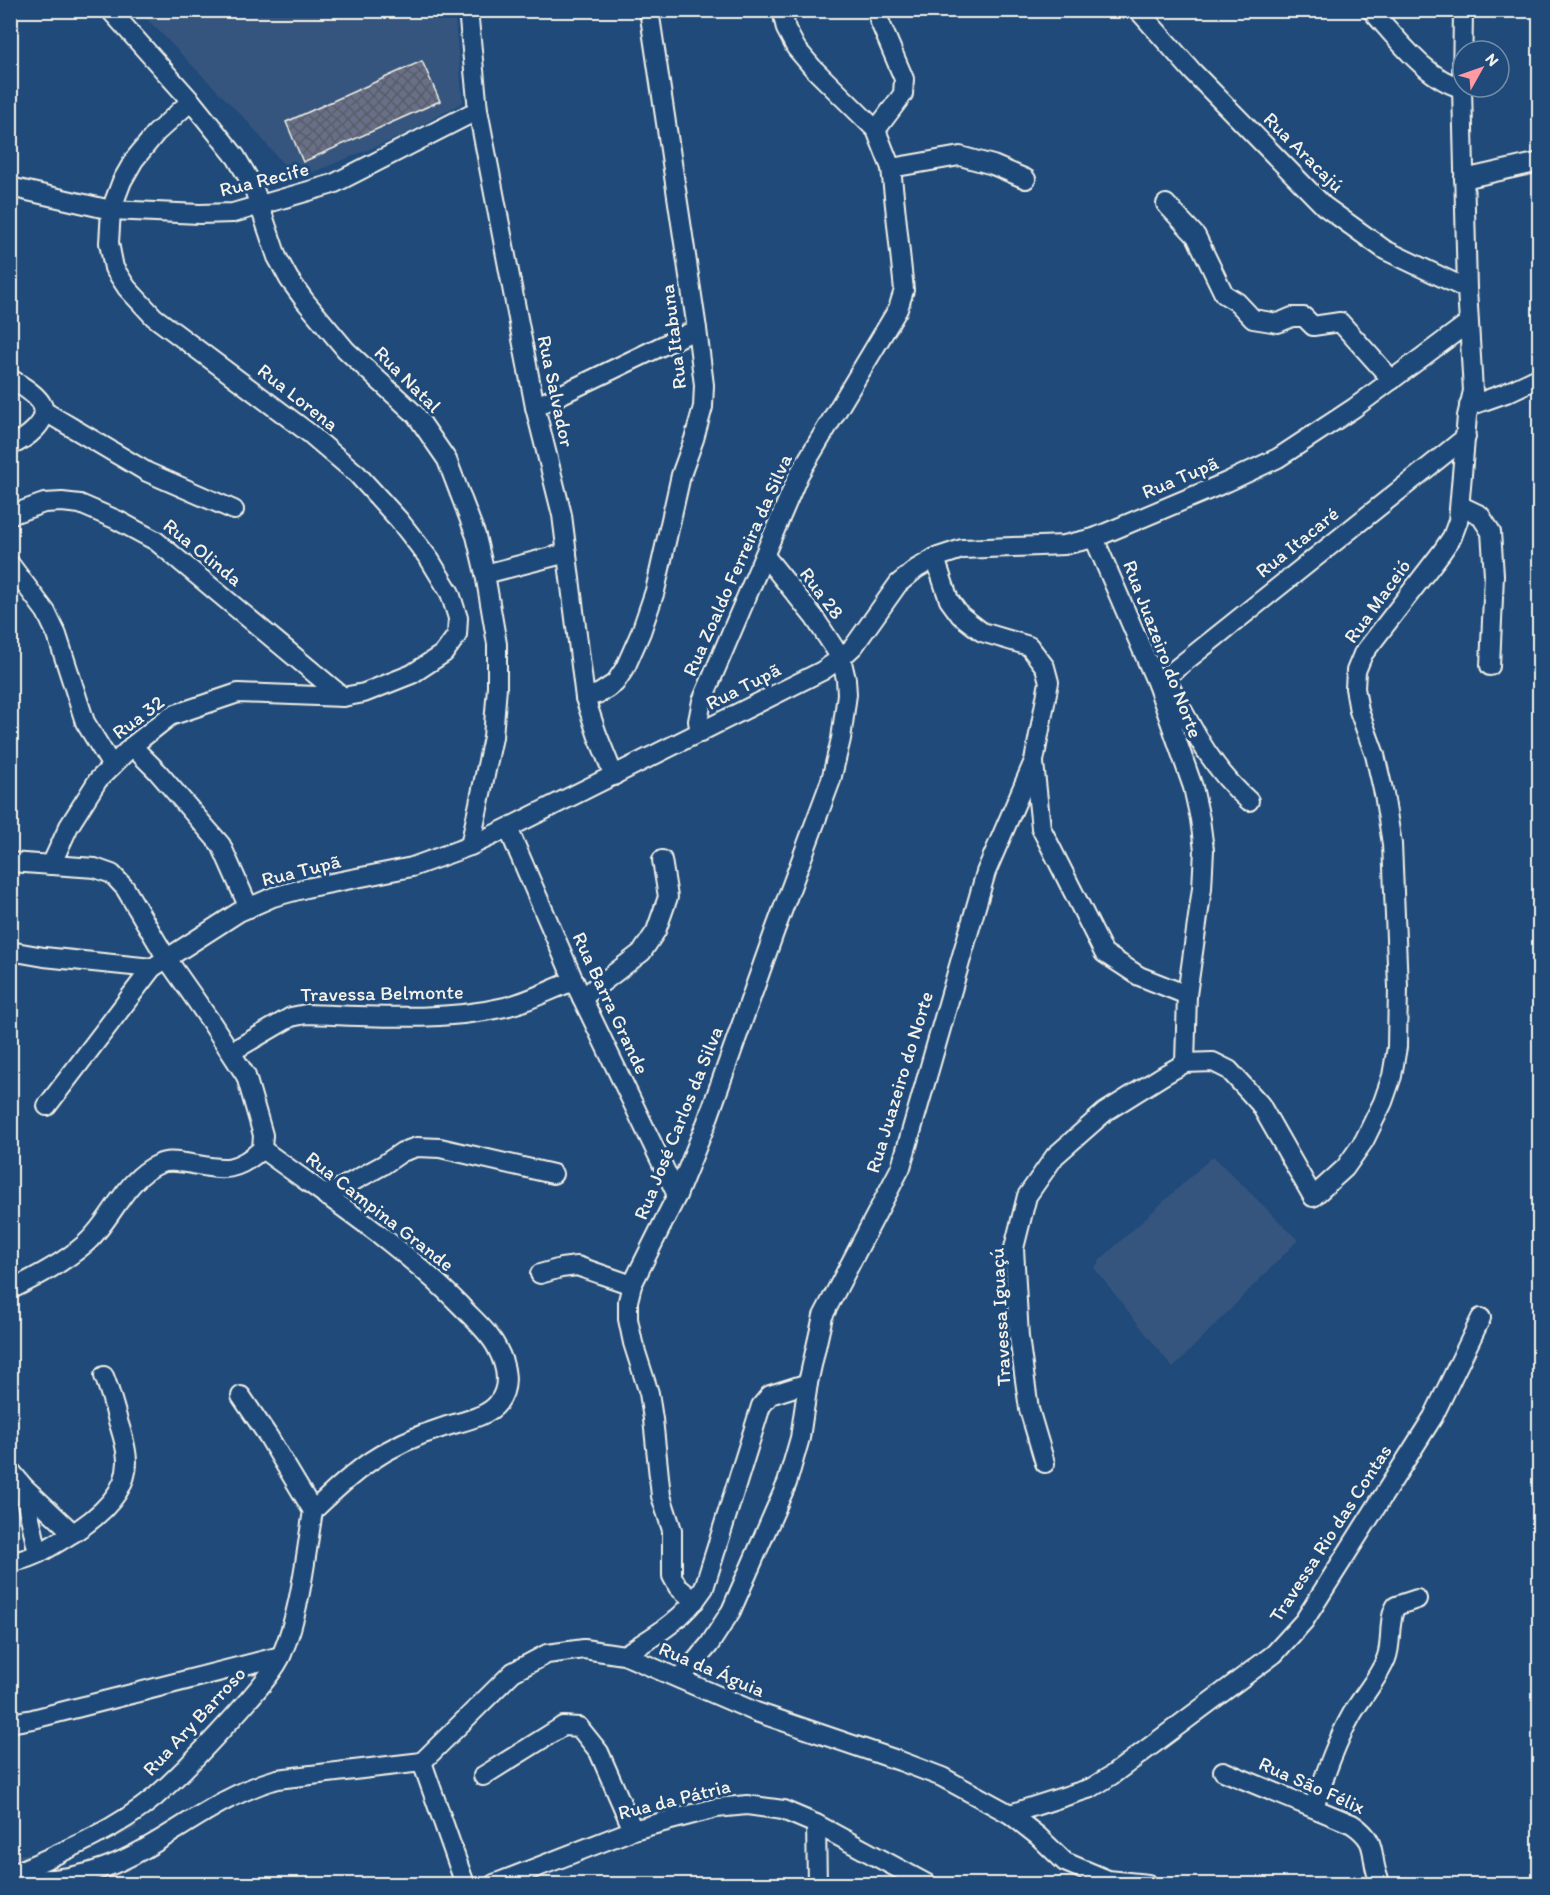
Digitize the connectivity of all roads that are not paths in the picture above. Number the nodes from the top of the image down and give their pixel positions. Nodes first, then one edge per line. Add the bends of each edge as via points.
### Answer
1 (110, 10) edge
2 (468, 10) edge
3 (649, 10) edge
4 (782, 10) edge
5 (1138, 10) edge
6 (1371, 10) edge
7 (1463, 10) edge
8 (879, 20) dead end
9 (1463, 39) edge
10 (1451, 85) edge
11 (1462, 99) edge
12 (191, 101) junction
13 (478, 110) junction
14 (876, 130) junction
15 (1539, 162) edge
16 (891, 168) junction
17 (1026, 179) dead end
18 (1464, 179) junction
19 (10, 187) edge
20 (1166, 204) dead end
21 (261, 207) junction
22 (111, 210) junction
23 (1467, 289) junction
24 (1468, 323) junction
25 (697, 329) junction
26 (1539, 377) edge
27 (10, 378) edge
28 (1392, 380) junction
29 (1469, 406) junction
30 (535, 407) junction
31 (44, 411) junction
32 (1466, 437) junction
33 (10, 446) edge
34 (1461, 506) junction
35 (234, 510) dead end
36 (10, 515) edge
37 (1094, 538) junction
38 (567, 553) junction
39 (765, 556) junction
40 (935, 558) junction
41 (10, 564) edge
42 (485, 574) junction
43 (841, 658) junction
44 (1490, 666) dead end
45 (1161, 681) junction
46 (343, 697) junction
47 (585, 698) junction
48 (700, 733) junction
49 (132, 746) junction
50 (1034, 761) junction
51 (112, 766) junction
52 (614, 776) junction
53 (1249, 801) dead end
54 (508, 828) junction
55 (470, 846) junction
56 (662, 860) dead end
57 (10, 862) edge
58 (51, 865) junction
59 (249, 908) junction
60 (10, 951) edge
61 (160, 964) junction
62 (574, 981) junction
63 (1187, 995) junction
64 (582, 998) junction
65 (231, 1052) junction
66 (1185, 1063) junction
67 (47, 1106) dead end
68 (262, 1149) junction
69 (553, 1173) dead end
70 (677, 1195) junction
71 (326, 1196) junction
72 (540, 1274) dead end
73 (632, 1285) junction
74 (10, 1290) edge
75 (1481, 1318) dead end
76 (104, 1376) dead end
77 (808, 1383) junction
78 (241, 1396) dead end
79 (1045, 1463) dead end
80 (10, 1470) edge
81 (23, 1486) junction
82 (313, 1511) junction
83 (73, 1533) junction
84 (38, 1553) junction
85 (10, 1562) edge
86 (1417, 1599) dead end
87 (695, 1601) junction
88 (624, 1655) junction
89 (282, 1656) junction
90 (680, 1679) junction
91 (10, 1723) edge
92 (422, 1762) junction
93 (1223, 1771) dead end
94 (483, 1776) dead end
95 (1314, 1807) junction
96 (1010, 1814) junction
97 (816, 1824) junction
98 (633, 1830) junction
99 (10, 1876) edge
100 (465, 1884) edge
101 (494, 1884) edge
102 (817, 1884) edge
103 (927, 1884) edge
104 (1148, 1884) edge
105 (1381, 1884) edge

1 - 12 street, Rua Natal
2 - 13 street, Rua Salvador
3 - 25 street, Rua Itabuna
4 - 14 street, Rua Zoaldo Ferreira da Silva via 796,48
5 - 23 street, Rua Aracajú via 1324,206 1385,250
6 - 10 street via 1429,70
7 - 9 street, Rua Maceió
8 - 14 street via 904,79 903,94
11 - 18 street, Rua Maceió
12 - 21 street, Rua Natal via 236,157
12 - 22 street, Rua Lorena via 134,160
13 - 21 street, Rua Recife via 333,184
13 - 30 street, Rua Salvador
14 - 16 street, Rua Zoaldo Ferreira da Silva
15 - 18 street
16 - 17 street via 960,156
16 - 39 street, Rua Zoaldo Ferreira da Silva via 904,290 898,309 799,474
18 - 23 street, Rua Maceió
19 - 22 street, Rua Recife
20 - 28 street via 1196,236 1224,294 1253,319 1278,323 1304,317 1314,327 1340,321
21 - 22 street, Rua Recife via 200,214
21 - 42 street, Rua Natal via 289,279 346,350 416,415 447,460 476,536
22 - 46 street, Rua Lorena via 109,243 114,268 128,288 154,317 309,433 357,474 399,520 450,593 458,618 457,635 444,653 412,674
23 - 24 street, Rua Maceió
24 - 28 street, Rua Tupã
24 - 29 street, Rua Maceió via 1473,391
25 - 30 street
25 - 47 street, Rua Itabuna via 703,407 681,475 655,591 625,668 615,683
26 - 29 street
27 - 31 street via 41,402
28 - 37 street, Rua Tupã via 1278,458
29 - 32 street, Rua Maceió
30 - 38 street, Rua Salvador via 562,515
31 - 33 street via 41,422
31 - 35 street via 147,472
32 - 34 street, Rua Maceió
32 - 45 street, Rua Itacaré
34 - 44 street via 1480,515 1491,532 1494,575
34 - 66 street, Rua Maceió via 1452,537 1374,638 1356,671 1357,700 1375,754 1392,844 1398,987 1397,1047 1392,1076 1364,1141 1345,1168 1313,1197 1260,1104 1229,1070 1213,1062
36 - 46 street, Rua Olinda via 44,503 80,504 156,541
37 - 40 street, Rua Tupã via 1064,545 962,549
37 - 45 street, Rua Juazeiro do Norte
38 - 42 street
38 - 47 street, Rua Salvador
39 - 43 street, Rua 28
39 - 48 street, Rua Zoaldo Ferreira da Silva via 702,702
40 - 43 street, Rua Tupã via 898,584
40 - 50 street, Rua Juazeiro do Norte via 949,600 960,615 982,632 1029,646 1045,667 1049,682
41 - 51 street via 46,612 70,670 85,722
42 - 55 street, Rua Natal via 497,644 497,687 493,738
43 - 48 street, Rua Tupã
43 - 70 street, Rua José Carlos da Silva via 847,694 831,780
45 - 53 street via 1223,777
45 - 63 street, Rua Juazeiro do Norte via 1193,787 1204,850
46 - 49 street, Rua 32 via 238,693 170,716
47 - 52 street, Rua Salvador
48 - 52 street, Rua Tupã
49 - 51 street, Rua 32
49 - 59 street via 221,845
50 - 63 street via 1041,828 1104,953 1139,976
50 - 77 street, Rua Juazeiro do Norte via 986,872 901,1167 824,1316
51 - 58 street, Rua 32 via 98,780 69,826
52 - 54 street, Rua Tupã
54 - 55 street, Rua Tupã
54 - 62 street, Rua Barra Grande
55 - 59 street, Rua Tupã via 412,867 306,888
56 - 64 street via 668,897 656,931 642,952
57 - 58 street
58 - 61 street via 95,868 112,874 125,888
59 - 61 street, Rua Tupã
60 - 61 street via 44,957
61 - 65 street
61 - 67 street, Rua Tupã
62 - 64 street, Rua Barra Grande
62 - 65 street, Travessa Belmonte via 508,1006 468,1014 291,1017
63 - 66 street, Rua Juazeiro do Norte
64 - 70 street, Rua Barra Grande
65 - 68 street via 246,1077 256,1106
66 - 79 street, Travessa Iguaçú via 1105,1112 1055,1156 1027,1196 1014,1248 1019,1337 1029,1409
68 - 71 street, Rua Campina Grande
68 - 74 street via 233,1169 173,1161 154,1166 134,1182 85,1244
69 - 71 street via 440,1148 417,1147
70 - 73 street, Rua José Carlos da Silva
71 - 82 street, Rua Campina Grande via 432,1276 475,1320 501,1356 506,1389 498,1405 483,1414 426,1432 374,1457
72 - 73 street via 577,1266
73 - 87 street, Rua José Carlos da Silva via 628,1319 649,1393 661,1496 672,1530 672,1576 678,1587
75 - 96 street, Travessa Rio das Contas via 1433,1417 1304,1621 1274,1654 1091,1788
76 - 83 street via 120,1429 126,1473 117,1494 102,1512
77 - 87 street via 770,1395 760,1406 704,1588
77 - 90 street, Rua Juazeiro do Norte via 800,1438 787,1483 743,1585 709,1645
78 - 82 street
80 - 81 street
81 - 83 street
81 - 84 street
82 - 89 street, Rua Ary Barroso via 297,1609
83 - 84 street
84 - 85 street
86 - 95 street via 1396,1605 1393,1611 1386,1658 1332,1754
87 - 88 street via 662,1632
88 - 90 street, Rua da Águia
88 - 92 street, Rua da Águia via 584,1649 547,1654 513,1672
89 - 91 street
89 - 99 street, Rua Ary Barroso via 218,1735 154,1797 117,1823
90 - 96 street, Rua da Águia via 756,1712 942,1777
92 - 99 street, Rua Ary Barroso via 255,1785 142,1852 96,1871 33,1881
92 - 100 street
93 - 95 street, Rua São Félix
94 - 98 street via 563,1726 579,1727 599,1752
95 - 105 street, Rua São Félix via 1364,1832
96 - 104 street, Rua da Águia via 1065,1862 1108,1880
97 - 98 street, Rua da Pátria via 783,1810 747,1805 716,1808
97 - 102 street
97 - 103 street, Rua da Pátria
98 - 101 street, Rua da Pátria

